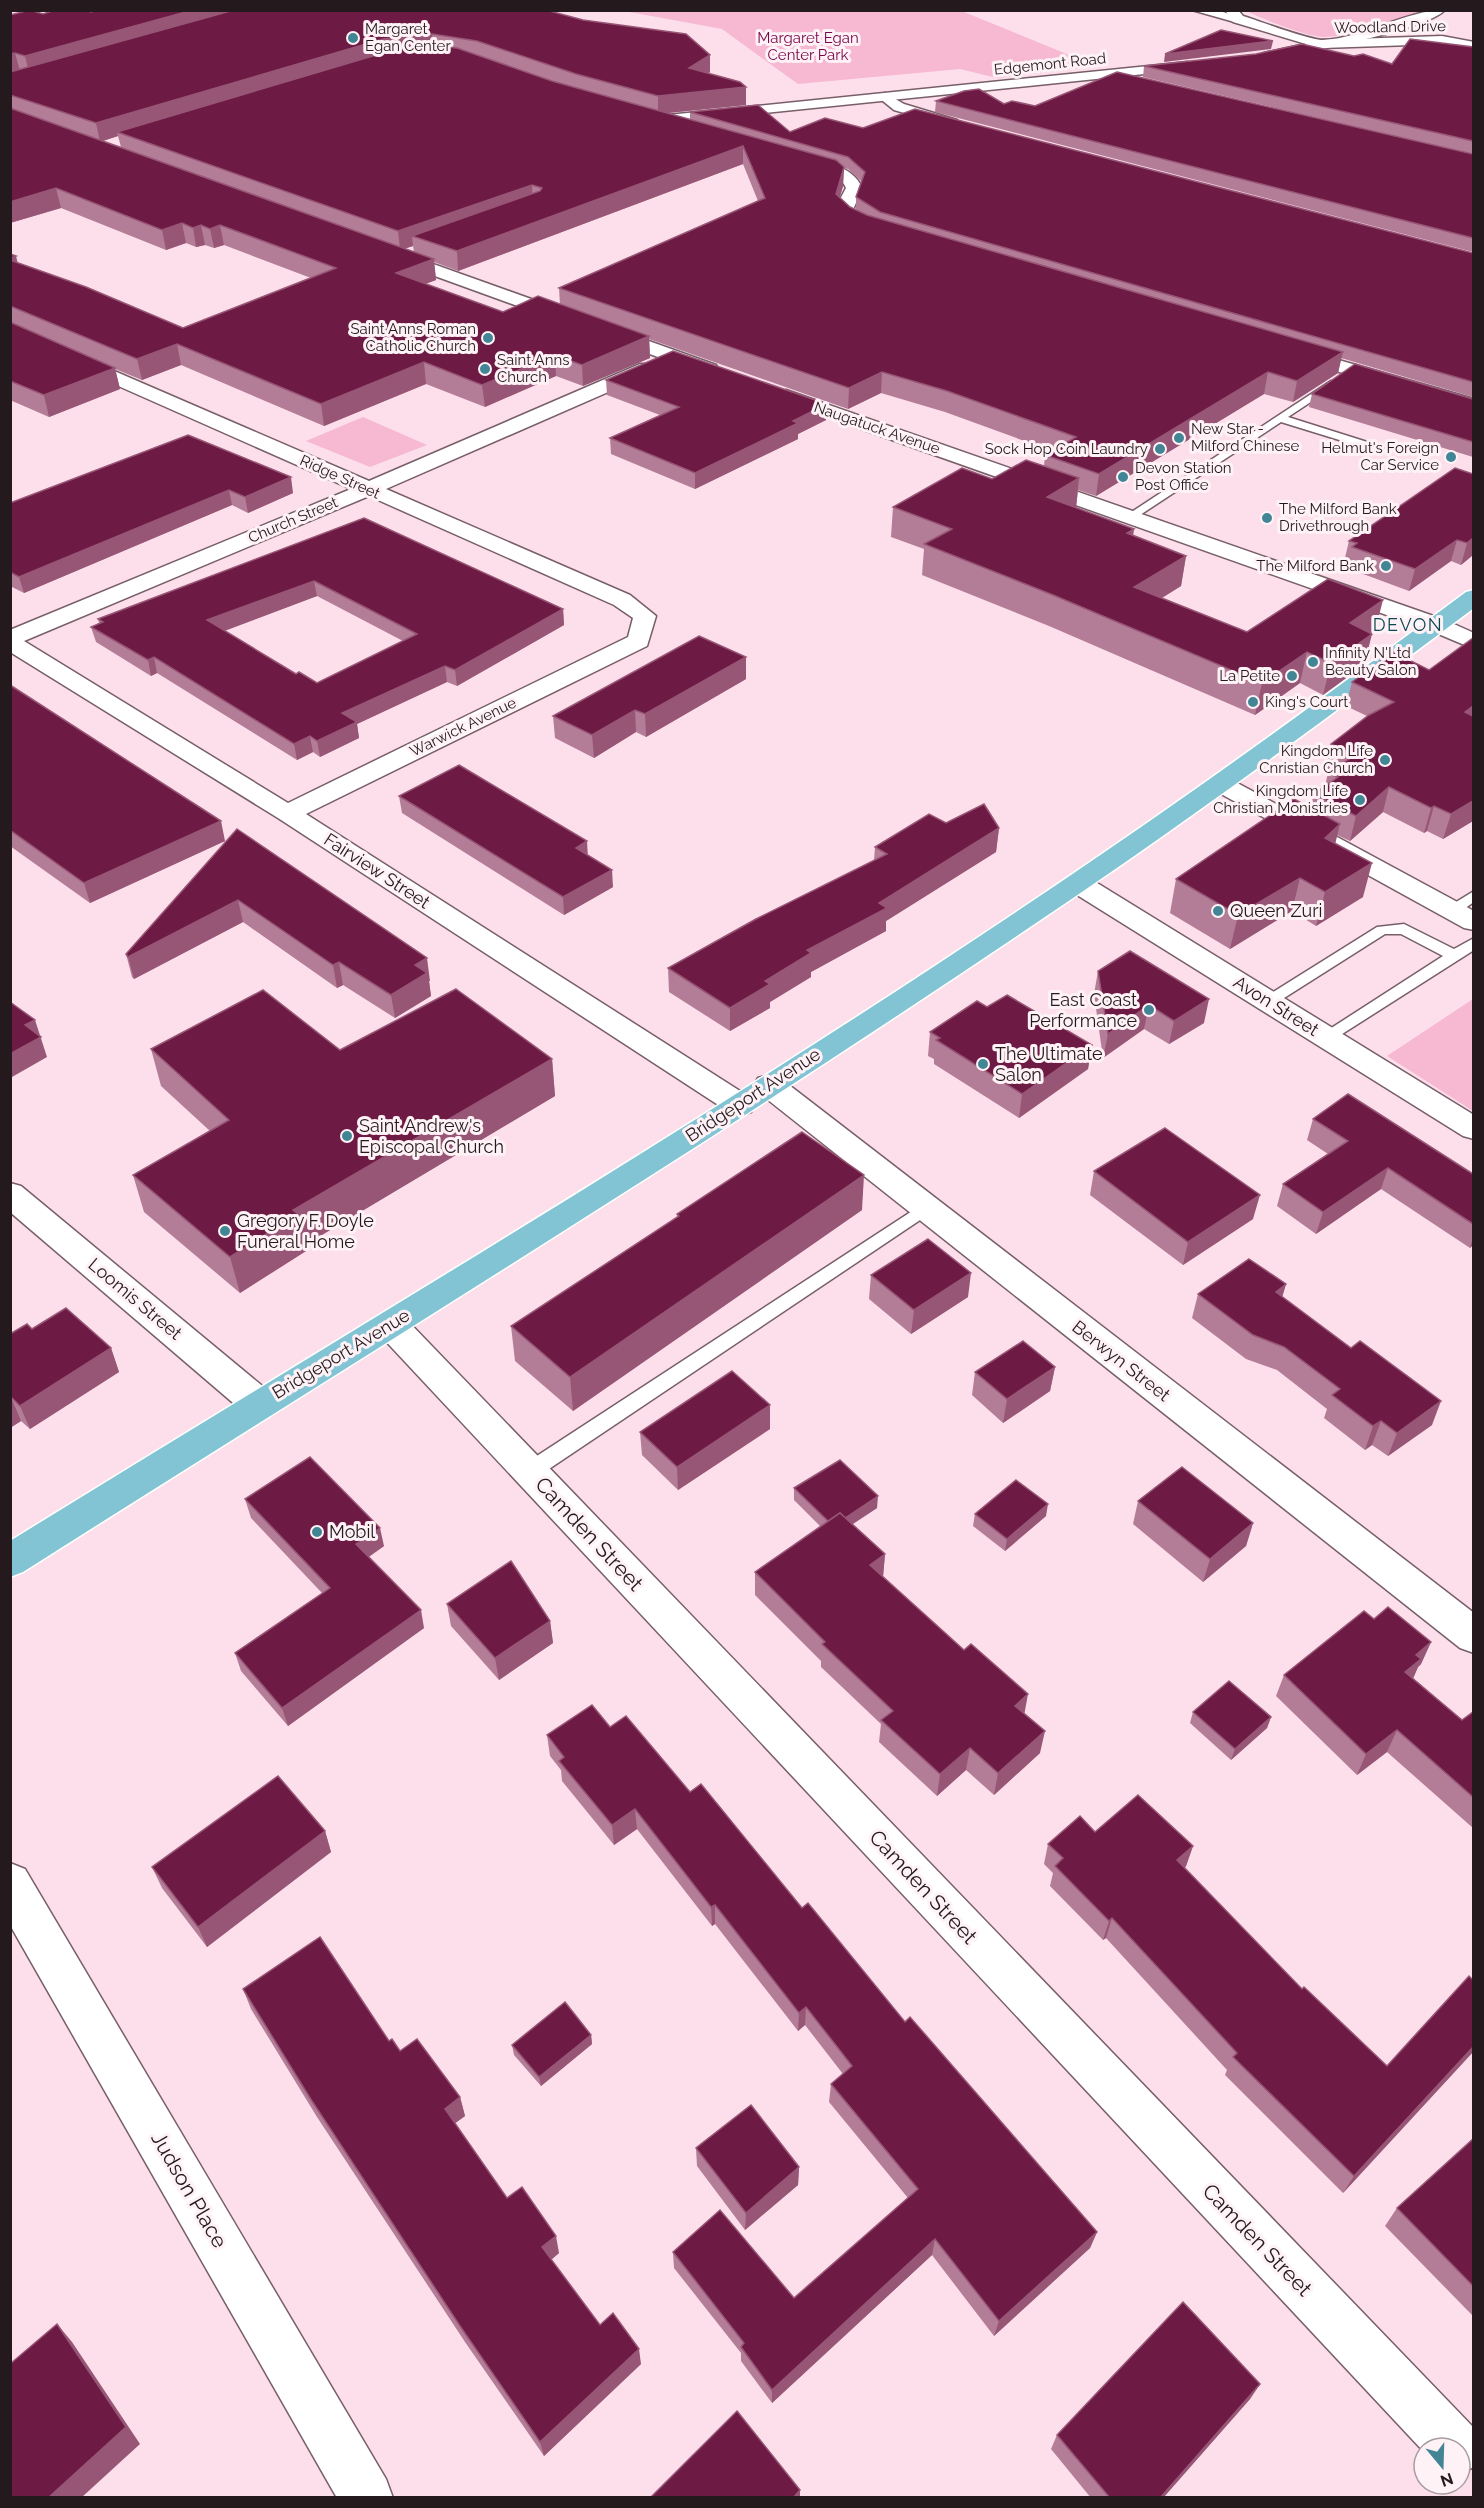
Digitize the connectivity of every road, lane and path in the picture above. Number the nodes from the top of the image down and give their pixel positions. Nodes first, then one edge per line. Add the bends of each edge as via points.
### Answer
1 (1198, 10) edge
2 (1439, 10) edge
3 (1235, 15) edge
4 (1473, 38) edge
5 (1442, 39) junction
6 (1322, 44) junction
7 (1473, 46) edge
8 (1254, 59) edge
9 (1201, 65) edge
10 (1108, 75) junction
11 (1154, 86) edge
12 (885, 97) junction
13 (625, 111) edge
14 (658, 120) junction
15 (966, 127) edge
16 (704, 133) edge
17 (785, 156) edge
18 (896, 236) edge
19 (374, 248) edge
20 (416, 249) edge
21 (396, 256) junction
22 (10, 331) edge
23 (1283, 350) edge
24 (674, 357) junction
25 (1352, 370) junction
26 (728, 376) edge
27 (771, 391) edge
28 (1473, 405) edge
29 (1282, 419) junction
30 (1379, 450) dead end
31 (368, 489) junction
32 (1130, 517) junction
33 (1473, 597) edge
34 (1437, 626) junction
35 (10, 640) edge
36 (639, 641) joint
37 (1473, 642) edge
38 (1221, 784) junction
39 (287, 813) junction
40 (1079, 884) junction
41 (1467, 909) edge
42 (1473, 943) edge
43 (1454, 956) junction
44 (1268, 1001) junction
45 (1328, 1038) junction
46 (769, 1085) junction
47 (740, 1105) junction
48 (1473, 1129) edge
49 (10, 1194) edge
50 (926, 1208) junction
51 (391, 1325) junction
52 (259, 1404) junction
53 (530, 1472) junction
54 (10, 1561) edge
55 (1473, 1636) edge
56 (10, 1883) edge
57 (1445, 2436) edge
58 (368, 2498) edge

1 - 3 street, Woodland Drive
2 - 6 street via 1411,23
3 - 6 street, Woodland Drive
4 - 5 street
5 - 6 street, Woodland Drive
5 - 7 street, Woodland Drive
6 - 8 street
9 - 10 street, Edgemont Road
10 - 11 street
10 - 12 street, Edgemont Road
12 - 14 street, Edgemont Road
12 - 15 street via 899,108
13 - 14 street
14 - 16 street
17 - 18 street via 848,177 854,184 845,207 848,216
19 - 21 street
20 - 21 lane
21 - 24 street
22 - 31 street, Ridge Street
23 - 25 street
24 - 26 street
24 - 31 street, Church Street
25 - 28 street
25 - 29 lane
27 - 32 street, Naugatuck Avenue
29 - 30 lane
29 - 32 lane
31 - 35 street, Church Street
31 - 36 street, Ridge Street via 622,600 645,616
32 - 34 street, Naugatuck Avenue
33 - 34 main road, Bridgeport Avenue
34 - 37 street, Naugatuck Avenue
34 - 38 main road, Bridgeport Avenue
35 - 39 street, Fairview Street
36 - 39 street, Warwick Avenue
38 - 40 main road, Bridgeport Avenue
38 - 41 street
39 - 47 street, Fairview Street
40 - 44 street, Avon Street
40 - 46 main road, Bridgeport Avenue
42 - 43 lane
43 - 44 lane via 1404,929 1382,930
43 - 45 lane
44 - 45 street, Avon Street
45 - 48 street, Avon Street
46 - 47 main road, Bridgeport Avenue
46 - 50 street, Berwyn Street
47 - 51 main road, Bridgeport Avenue
49 - 52 street, Loomis Street
50 - 53 lane
50 - 55 street, Berwyn Street
51 - 52 main road, Bridgeport Avenue
51 - 53 street, Camden Street
52 - 54 main road, Bridgeport Avenue
53 - 57 street, Camden Street
56 - 58 street, Judson Place

